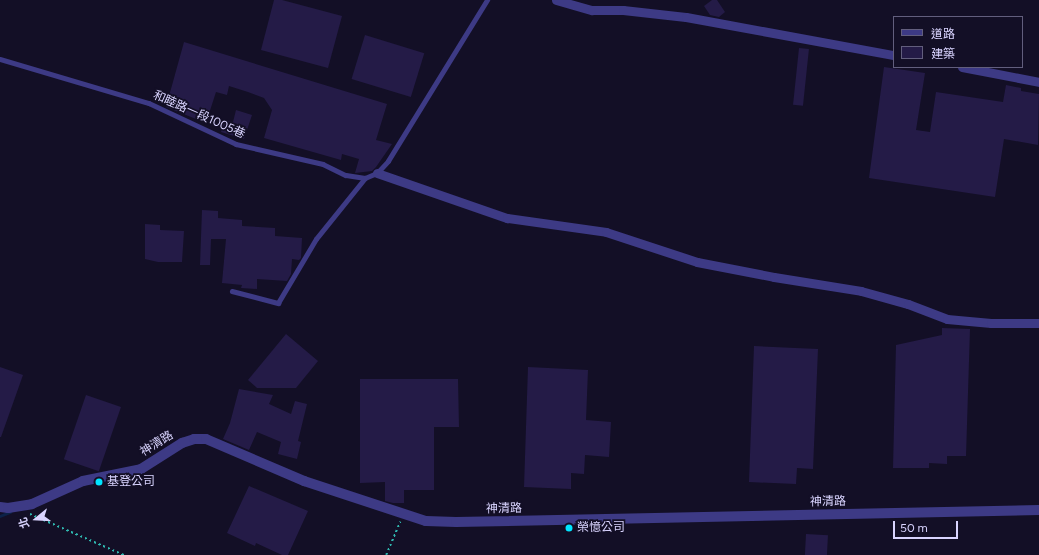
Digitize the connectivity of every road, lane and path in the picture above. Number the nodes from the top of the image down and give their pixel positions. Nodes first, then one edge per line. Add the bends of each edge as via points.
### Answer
1 (487, 0) edge
2 (556, 0) edge
3 (893, 55) edge
4 (0, 59) edge
5 (967, 68) edge
6 (1039, 82) edge
7 (377, 173) junction
8 (365, 178) junction
9 (232, 291) dead end
10 (1039, 323) edge
11 (0, 507) edge
12 (1039, 510) edge
13 (30, 514) dead end
14 (403, 514) junction
15 (124, 555) edge
16 (386, 555) edge

1 - 7 lane via 388,161
2 - 3 street via 592,10 623,10 686,17
4 - 8 lane, 和睦路一段1005巷 via 149,103 236,144 323,164 346,175
5 - 6 street
7 - 8 lane
7 - 10 street via 507,218 606,232 698,262 861,291 908,304 948,319 991,323
8 - 9 lane via 316,239 278,303
11 - 14 street, 神清路 via 32,504 84,482 141,469 182,443 206,439 304,481
12 - 14 street, 神清路 via 456,522 426,521
13 - 15 path
14 - 16 path

